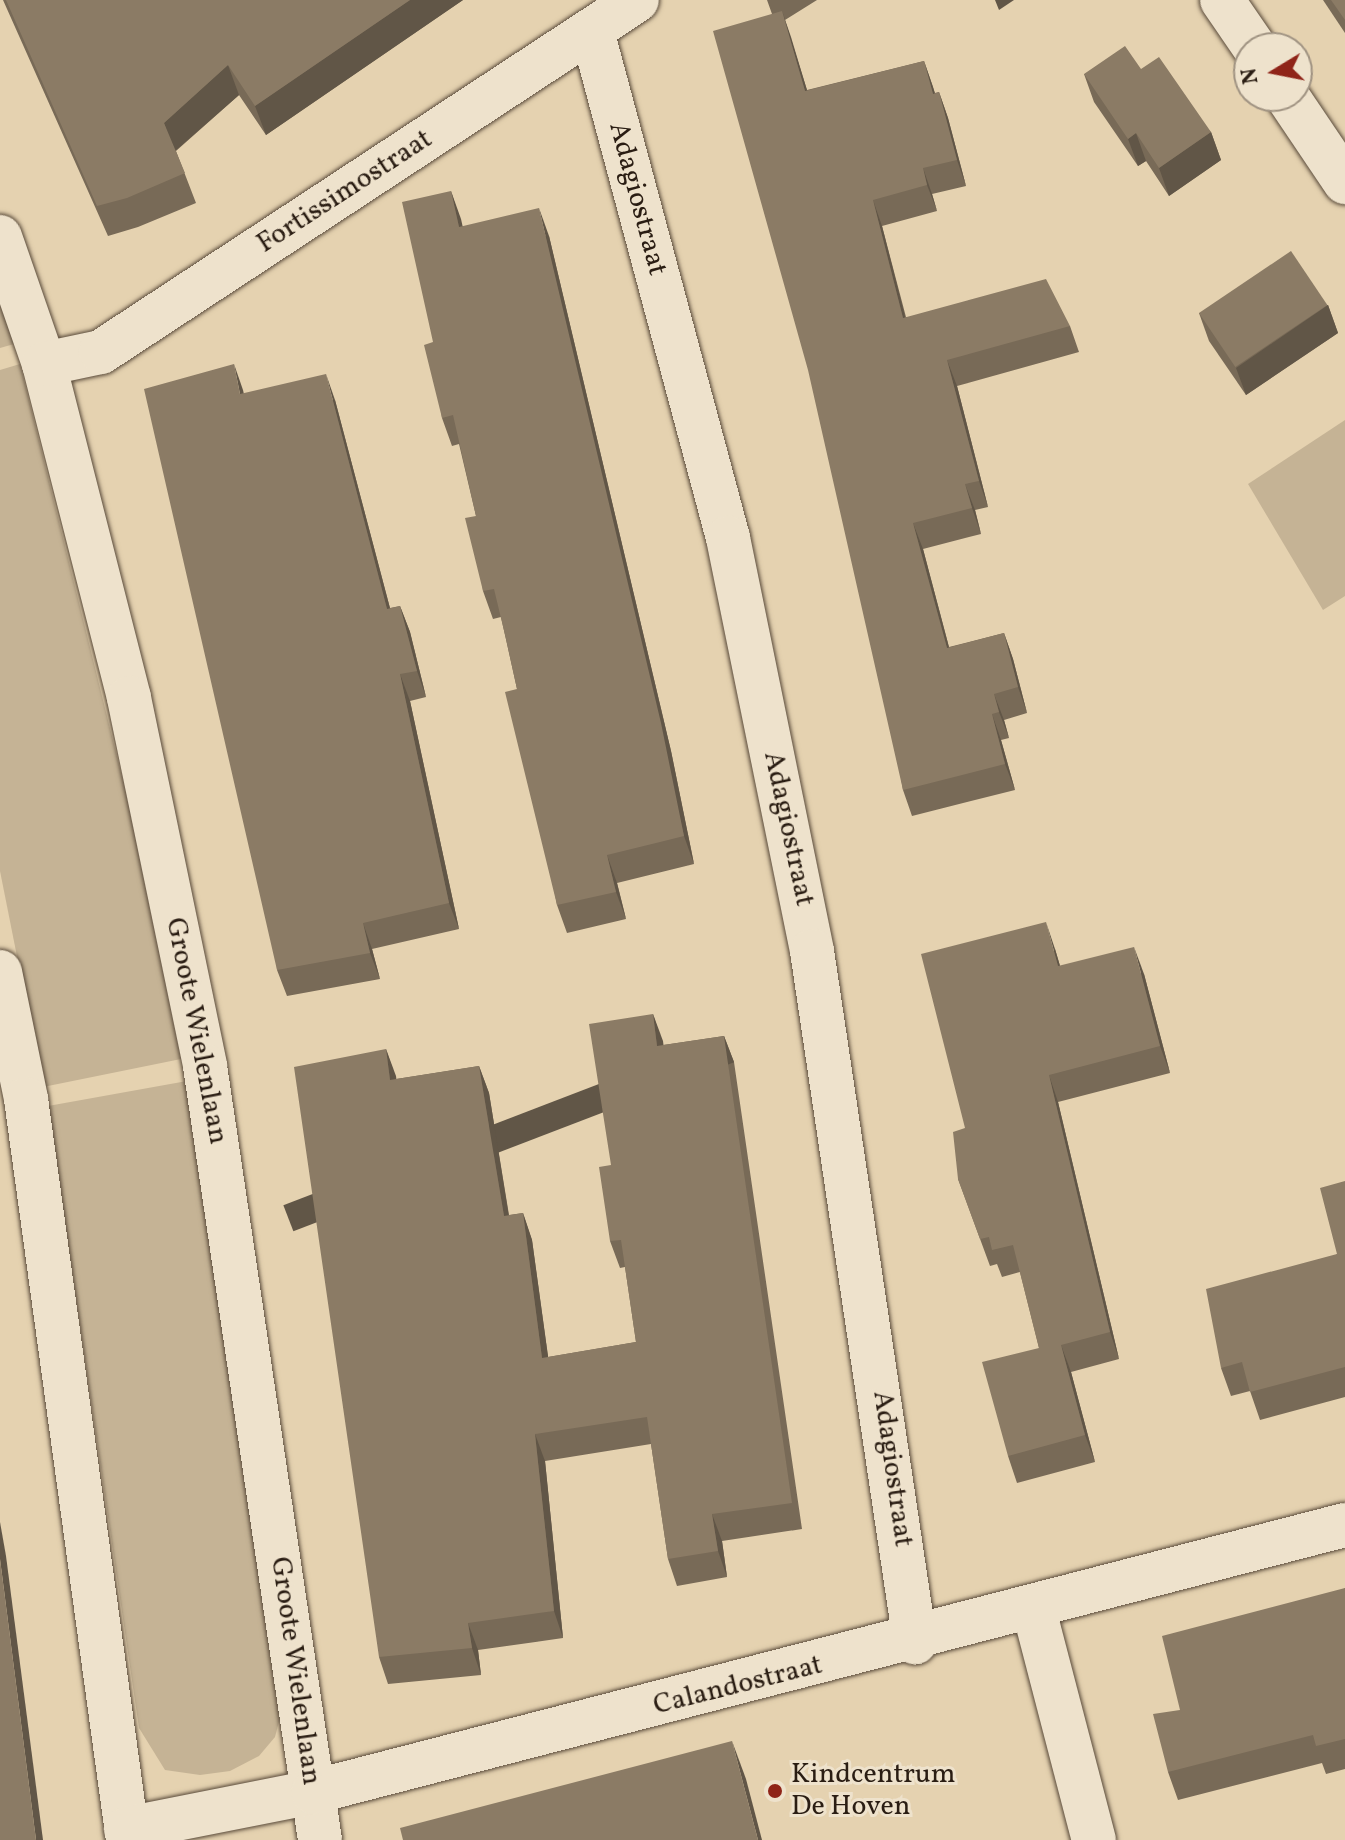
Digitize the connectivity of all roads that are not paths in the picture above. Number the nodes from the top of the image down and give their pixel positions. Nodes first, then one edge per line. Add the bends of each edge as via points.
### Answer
1 (637, 0) edge
2 (1222, 0) edge
3 (592, 31) junction
4 (1244, 32) edge
5 (1298, 112) edge
6 (1345, 182) edge
7 (0, 237) edge
8 (44, 364) junction
9 (0, 972) edge
10 (1345, 1525) edge
11 (1034, 1610) junction
12 (915, 1642) junction
13 (313, 1792) junction
14 (127, 1834) edge
15 (320, 1840) edge
16 (1094, 1840) edge

1 - 3 street, Fortissimostraat
2 - 4 street
3 - 8 street, Fortissimostraat via 101,352
3 - 12 street, Adagiostraat via 728,538 807,925
5 - 6 street
7 - 8 street, Groote Wielenlaan
8 - 13 street, Groote Wielenlaan via 129,698 205,1066
9 - 14 street via 26,1099
10 - 11 street, Calandostraat
11 - 12 street, Calandostraat
11 - 16 street
12 - 13 street, Calandostraat
13 - 14 street, Calandostraat
13 - 15 street, Groote Wielenlaan

